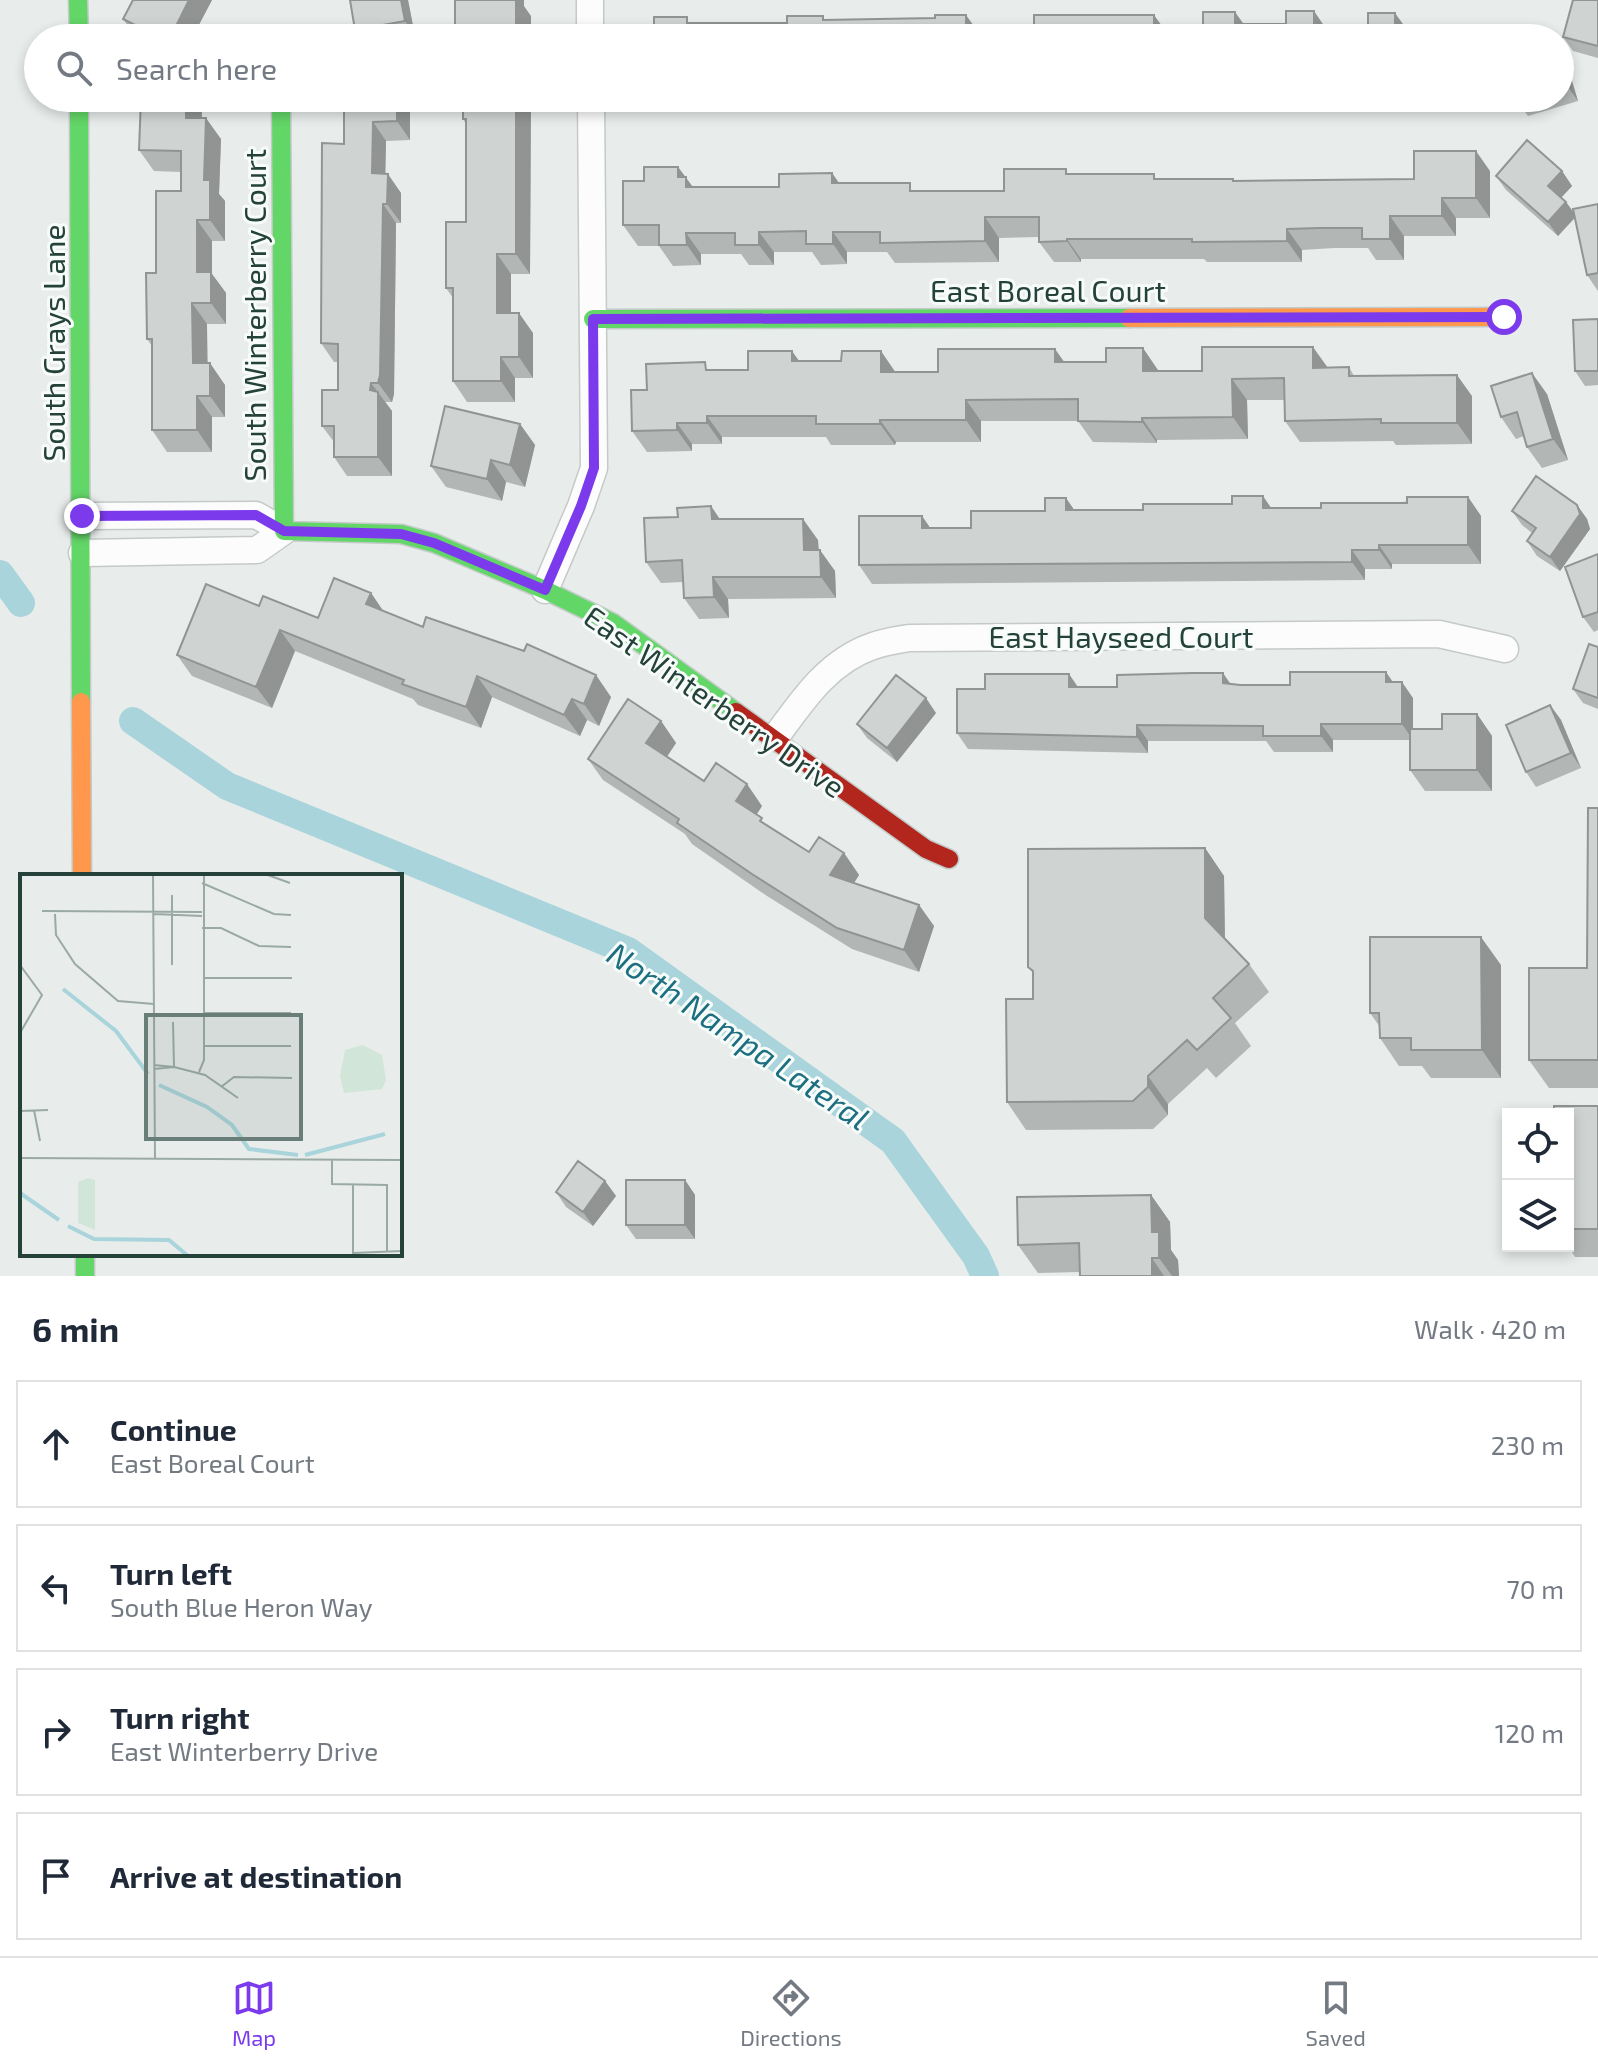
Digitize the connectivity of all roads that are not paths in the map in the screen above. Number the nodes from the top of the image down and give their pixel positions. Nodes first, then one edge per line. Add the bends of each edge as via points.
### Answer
1 (78, 0) edge
2 (590, 0) edge
3 (79, 24) edge
4 (590, 24) edge
5 (79, 112) edge
6 (281, 112) edge
7 (591, 112) edge
8 (1504, 317) dead end
9 (593, 319) junction
10 (82, 516) junction
11 (284, 531) junction
12 (82, 553) junction
13 (545, 590) junction
14 (1505, 649) dead end
15 (775, 738) junction
16 (949, 859) dead end
17 (82, 874) edge

1 - 3 street
2 - 4 street
5 - 10 street, South Grays Lane
6 - 11 street, South Winterberry Court
7 - 9 street
8 - 9 street, East Boreal Court
9 - 13 street via 594,468
10 - 11 street, East Winterberry Drive via 256,515
10 - 12 street, South Grays Lane
11 - 12 street via 257,550
11 - 13 street, East Winterberry Drive via 401,534
12 - 17 street, South Grays Lane
13 - 15 street, East Winterberry Drive via 613,623
14 - 15 street, East Hayseed Court via 1439,634 909,638 872,646 838,664 810,690
15 - 16 street, East Winterberry Drive via 926,849

